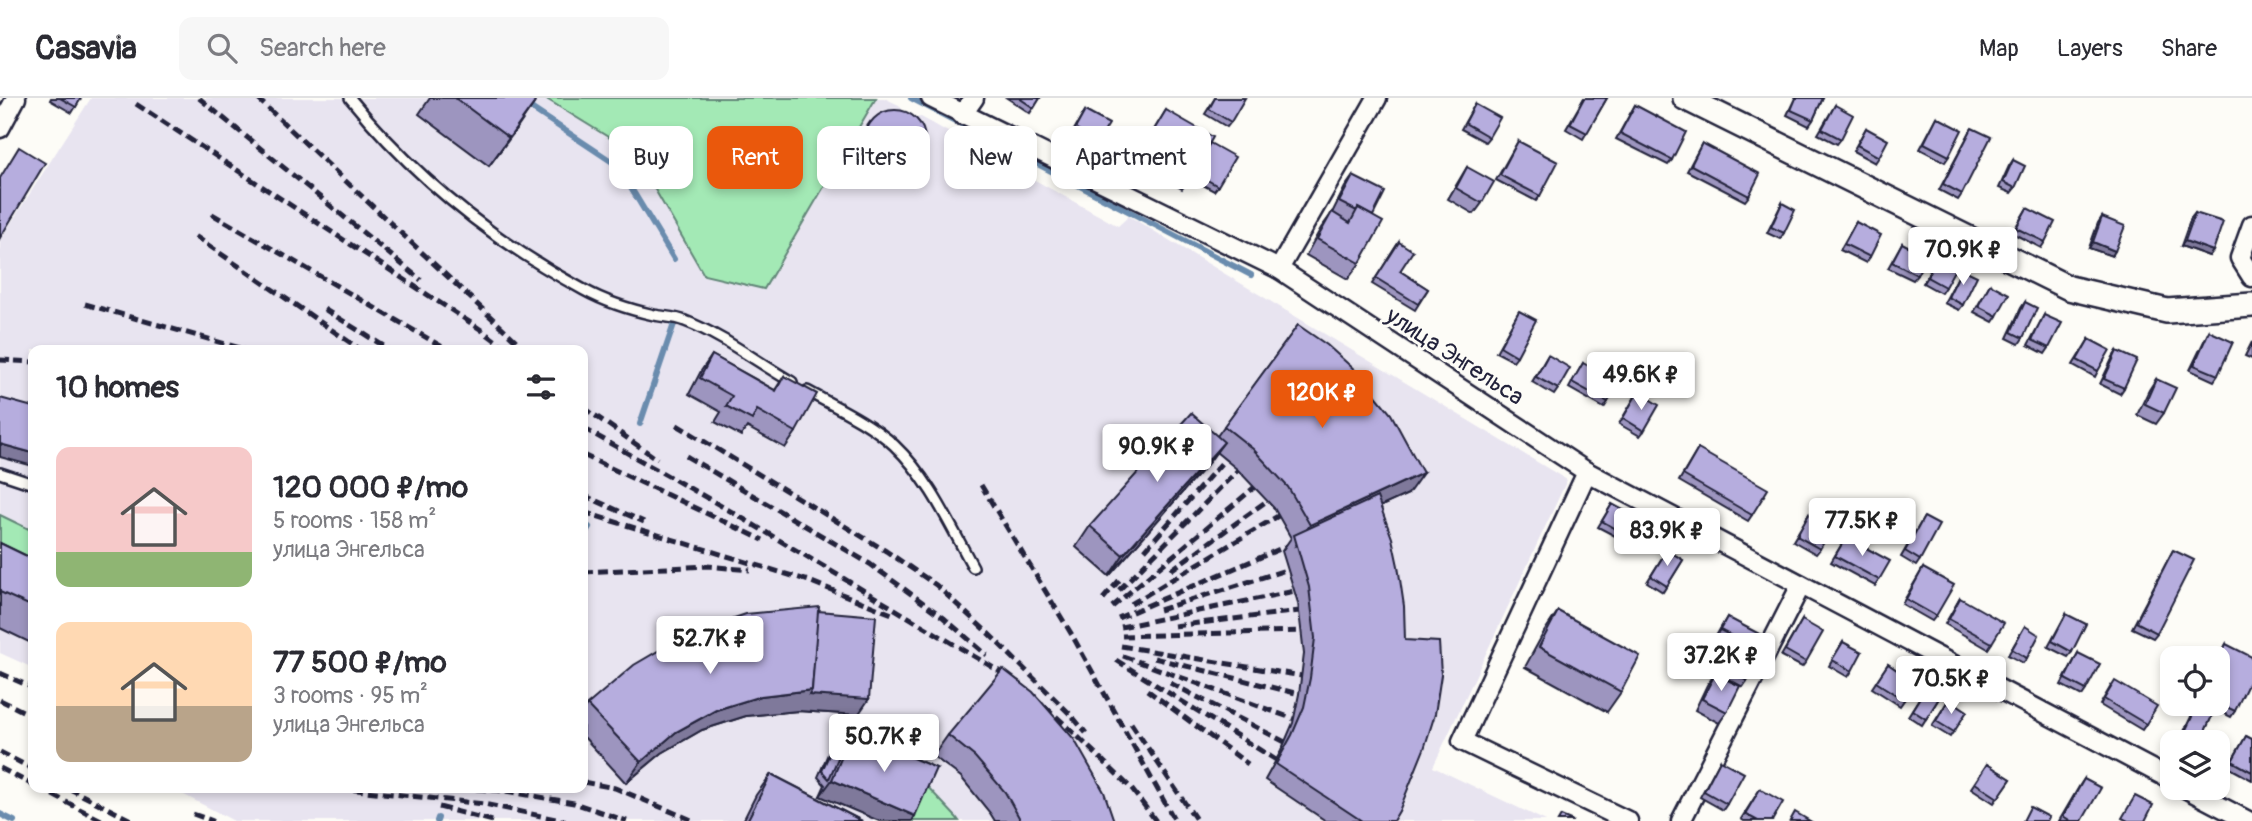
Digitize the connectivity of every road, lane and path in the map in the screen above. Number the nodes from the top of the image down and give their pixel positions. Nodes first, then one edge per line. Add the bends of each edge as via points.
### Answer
1 (16, 98) edge
2 (350, 98) edge
3 (931, 98) edge
4 (974, 98) edge
5 (1377, 98) edge
6 (1685, 98) edge
7 (962, 115) junction
8 (0, 128) edge
9 (2252, 225) edge
10 (1279, 269) junction
11 (2252, 277) edge
12 (2252, 305) edge
13 (1587, 472) junction
14 (0, 473) edge
15 (28, 482) edge
16 (974, 567) dead end
17 (1801, 584) junction
18 (2160, 774) edge
19 (2208, 800) edge
20 (1628, 821) edge
21 (1681, 821) edge
22 (2248, 821) edge

1 - 8 street
2 - 16 lane via 418,172 477,221 549,269 586,291 705,329 875,430 918,472
3 - 7 street, улица Энгельса
4 - 7 street
5 - 10 street
6 - 12 street via 2069,288 2166,311
7 - 10 street, улица Энгельса
9 - 11 street via 2240,258
10 - 13 street, улица Энгельса
13 - 17 street, улица Энгельса
13 - 20 street via 1462,741
14 - 15 lane
17 - 18 street, улица Энгельса
17 - 21 street
19 - 22 street

